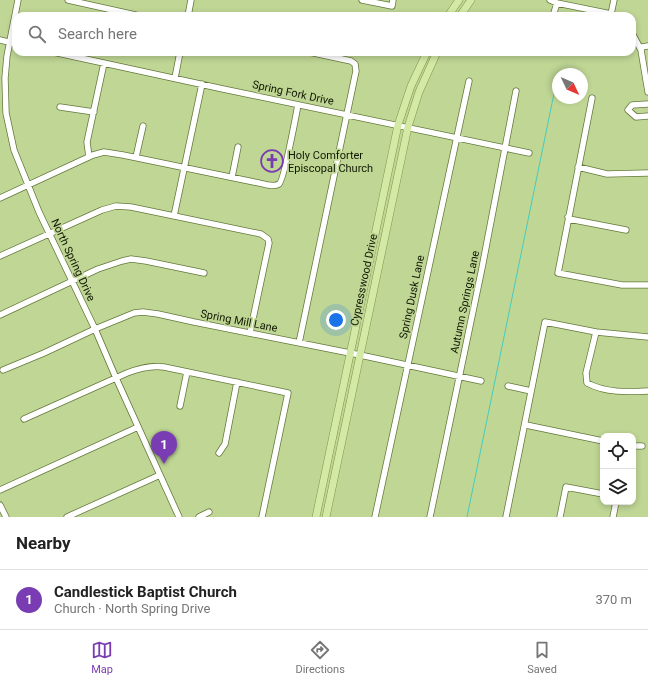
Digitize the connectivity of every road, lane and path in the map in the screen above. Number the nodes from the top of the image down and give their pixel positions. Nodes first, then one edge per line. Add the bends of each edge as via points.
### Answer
1 (18, 0) edge
2 (68, 0) edge
3 (191, 0) edge
4 (362, 0) edge
5 (459, 0) edge
6 (471, 0) edge
7 (550, 0) edge
8 (614, 0) edge
9 (392, 3) edge
10 (557, 3) junction
11 (15, 12) edge
12 (122, 12) edge
13 (189, 12) edge
14 (451, 12) edge
15 (463, 12) edge
16 (554, 12) edge
17 (599, 12) edge
18 (613, 12) edge
19 (12, 28) edge
20 (0, 40) edge
21 (636, 41) edge
22 (9, 42) junction
23 (12, 43) edge
24 (648, 46) edge
25 (641, 50) junction
26 (72, 56) edge
27 (179, 56) edge
28 (328, 56) edge
29 (425, 56) edge
30 (435, 56) edge
31 (104, 63) junction
32 (174, 78) junction
33 (469, 81) dead end
34 (202, 84) junction
35 (516, 91) dead end
36 (648, 92) edge
37 (592, 98) dead end
38 (648, 104) edge
39 (298, 105) junction
40 (60, 107) dead end
41 (94, 112) junction
42 (347, 115) junction
43 (648, 116) edge
44 (398, 125) junction
45 (143, 126) dead end
46 (408, 127) junction
47 (456, 138) junction
48 (238, 147) dead end
49 (506, 148) junction
50 (529, 153) dead end
51 (89, 156) junction
52 (136, 157) junction
53 (184, 167) junction
54 (578, 168) junction
55 (648, 173) edge
56 (232, 177) junction
57 (28, 185) junction
58 (0, 198) edge
59 (174, 216) junction
60 (568, 217) junction
61 (626, 230) dead end
62 (50, 233) junction
63 (375, 236) junction
64 (384, 238) junction
65 (0, 256) edge
66 (204, 273) dead end
67 (72, 282) junction
68 (648, 285) edge
69 (0, 315) edge
70 (95, 329) junction
71 (596, 332) junction
72 (250, 333) junction
73 (648, 337) edge
74 (299, 343) junction
75 (350, 353) junction
76 (360, 355) junction
77 (407, 366) junction
78 (3, 370) dead end
79 (187, 372) junction
80 (460, 377) junction
81 (116, 378) junction
82 (481, 381) dead end
83 (237, 382) junction
84 (508, 386) dead end
85 (531, 391) junction
86 (648, 392) edge
87 (180, 406) dead end
88 (24, 419) dead end
89 (526, 425) junction
90 (138, 427) junction
91 (600, 440) edge
92 (636, 446) edge
93 (642, 446) dead end
94 (330, 451) junction
95 (220, 453) dead end
96 (339, 453) junction
97 (160, 475) junction
98 (0, 490) edge
99 (600, 493) edge
100 (0, 505) edge
101 (615, 505) edge
102 (209, 512) dead end
103 (6, 517) edge
104 (67, 517) edge
105 (179, 517) edge
106 (199, 517) edge
107 (262, 517) edge
108 (316, 517) edge
109 (326, 517) edge
110 (375, 517) edge
111 (430, 517) edge
112 (506, 517) edge
113 (560, 517) edge
114 (613, 517) edge

1 - 11 street, North Spring Drive
2 - 12 street
3 - 13 street
4 - 9 street
5 - 14 main road
6 - 15 main road
7 - 10 street
8 - 18 street
10 - 16 street
10 - 17 street
19 - 22 street, North Spring Drive
20 - 22 street
21 - 25 street
22 - 23 street
22 - 57 street, North Spring Drive via 5,78 6,113 14,150
24 - 25 street
25 - 36 street
26 - 31 street, Spring Fork Drive
27 - 32 street
28 - 42 street via 355,64 356,71
29 - 44 main road, Cypresswood Drive
30 - 46 main road, Cypresswood Drive via 419,92
31 - 32 street, Spring Fork Drive
31 - 41 street
32 - 34 street, Spring Fork Drive
33 - 47 street, Spring Dusk Lane
34 - 39 street, Spring Fork Drive
34 - 53 street
35 - 49 street, Autumn Springs Lane
37 - 54 street
38 - 43 street via 632,105 628,110 636,117
39 - 42 street, Spring Fork Drive
39 - 56 street via 279,184
40 - 41 street
41 - 51 street via 88,142
42 - 44 street, Spring Fork Drive
42 - 74 street
44 - 46 street, Spring Fork Drive
44 - 63 main road, Cypresswood Drive
45 - 52 street
46 - 47 street, Spring Fork Drive
46 - 64 main road, Cypresswood Drive
47 - 49 street, Spring Fork Drive
47 - 77 street, Spring Dusk Lane
48 - 56 street
49 - 50 street, Spring Fork Drive
49 - 80 street, Autumn Springs Lane
51 - 52 street via 104,152
51 - 57 street
52 - 53 street
53 - 56 street
53 - 59 street
54 - 55 street via 606,174
54 - 60 street
57 - 58 street
57 - 62 street, North Spring Drive
59 - 62 street via 116,206
59 - 72 street via 261,234 268,239
60 - 61 street
60 - 68 street via 558,274 622,285
62 - 65 street
62 - 67 street, North Spring Drive
63 - 64 main road
63 - 75 main road, Cypresswood Drive
64 - 76 main road, Cypresswood Drive
66 - 67 street via 132,259 112,264
67 - 69 street
67 - 70 street, North Spring Drive
70 - 72 street, Spring Mill Lane via 134,313 143,312
70 - 78 street, Spring Mill Lane
70 - 81 street, North Spring Drive
71 - 73 street
71 - 85 street via 545,322
71 - 86 street via 586,373 587,383 596,388 618,392
72 - 74 street, Spring Mill Lane
74 - 75 street, Spring Mill Lane
75 - 76 street, Spring Mill Lane
75 - 94 main road, Cypresswood Drive
76 - 77 street, Spring Mill Lane
76 - 96 main road, Cypresswood Drive
77 - 80 street, Spring Mill Lane
77 - 110 street, Spring Dusk Lane
79 - 81 street via 164,367 148,367
79 - 83 street
79 - 87 street
80 - 82 street, Spring Mill Lane
80 - 111 street, Autumn Springs Lane
81 - 88 street
81 - 90 street, North Spring Drive
83 - 95 street via 225,444
83 - 107 street via 288,393
84 - 85 street
85 - 89 street
89 - 91 street
89 - 112 street
90 - 97 street, North Spring Drive
90 - 98 street
92 - 93 street
94 - 96 main road
94 - 108 main road, Cypresswood Drive
96 - 109 main road, Cypresswood Drive
97 - 104 street
97 - 105 street, North Spring Drive
99 - 113 street via 566,487
100 - 103 street
101 - 114 street
102 - 106 street

